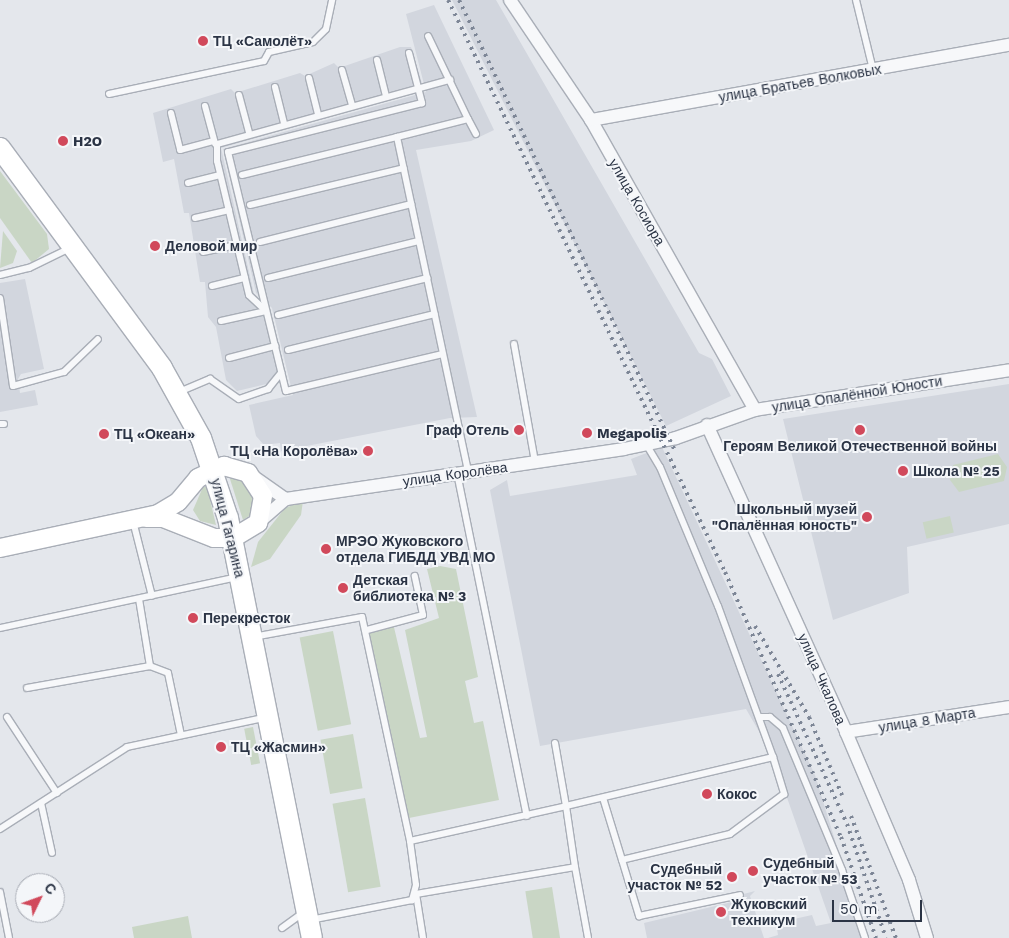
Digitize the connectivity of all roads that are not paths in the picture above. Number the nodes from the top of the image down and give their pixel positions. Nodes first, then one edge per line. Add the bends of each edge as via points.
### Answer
1 (332, 0) edge
2 (510, 0) edge
3 (856, 0) edge
4 (428, 36) dead end
5 (1009, 45) edge
6 (409, 53) dead end
7 (377, 60) dead end
8 (342, 70) dead end
9 (873, 70) junction
10 (310, 78) dead end
11 (450, 80) junction
12 (275, 87) dead end
13 (418, 88) junction
14 (110, 94) dead end
15 (239, 95) dead end
16 (386, 97) junction
17 (205, 106) dead end
18 (352, 106) junction
19 (171, 113) dead end
20 (318, 114) junction
21 (468, 119) junction
22 (591, 120) junction
23 (284, 123) junction
24 (249, 132) junction
25 (476, 134) dead end
26 (397, 137) junction
27 (214, 141) junction
28 (0, 148) edge
29 (216, 149) junction
30 (404, 168) junction
31 (242, 175) dead end
32 (220, 176) junction
33 (188, 183) dead end
34 (412, 204) junction
35 (250, 205) dead end
36 (229, 210) junction
37 (195, 218) dead end
38 (419, 241) junction
39 (260, 242) dead end
40 (237, 245) junction
41 (74, 246) junction
42 (203, 252) dead end
43 (0, 274) edge
44 (245, 278) junction
45 (268, 278) dead end
46 (427, 278) junction
47 (212, 286) dead end
48 (0, 298) edge
49 (266, 311) junction
50 (435, 314) junction
51 (278, 315) dead end
52 (221, 321) dead end
53 (98, 339) dead end
54 (514, 344) dead end
55 (275, 346) junction
56 (288, 350) dead end
57 (443, 354) junction
58 (229, 358) dead end
59 (1009, 370) edge
60 (281, 373) junction
61 (177, 392) junction
62 (755, 410) junction
63 (707, 425) junction
64 (646, 444) junction
65 (535, 462) junction
66 (213, 469) junction
67 (463, 473) junction
68 (254, 477) junction
69 (188, 489) junction
70 (286, 498) junction
71 (139, 520) junction
72 (258, 524) junction
73 (200, 533) junction
74 (233, 538) junction
75 (0, 548) edge
76 (240, 576) junction
77 (415, 576) dead end
78 (152, 596) junction
79 (139, 599) junction
80 (0, 628) edge
81 (367, 630) junction
82 (252, 637) junction
83 (150, 666) junction
84 (27, 688) dead end
85 (1009, 707) edge
86 (268, 717) junction
87 (7, 718) dead end
88 (760, 718) junction
89 (846, 732) junction
90 (181, 734) junction
91 (555, 743) dead end
92 (772, 757) junction
93 (57, 792) junction
94 (603, 798) junction
95 (41, 803) junction
96 (566, 806) junction
97 (527, 816) junction
98 (0, 830) edge
99 (410, 841) junction
100 (52, 854) dead end
101 (622, 860) junction
102 (575, 867) junction
103 (0, 892) edge
104 (416, 894) junction
105 (740, 895) dead end
106 (309, 923) edge
107 (282, 928) dead end
108 (9, 938) edge
109 (423, 938) edge
110 (588, 938) edge
111 (865, 938) edge
112 (927, 938) edge

1 - 14 lane via 326,29 313,42 269,52 264,61
2 - 22 street, улица Косиора
3 - 9 lane
4 - 11 lane
5 - 9 street, улица Братьев Волковых
6 - 13 lane
7 - 16 lane
8 - 18 lane
9 - 22 street, улица Братьев Волковых
10 - 20 lane
11 - 13 lane
11 - 21 lane
12 - 23 lane
13 - 16 lane
13 - 49 lane via 422,103 228,152
15 - 24 lane
16 - 18 lane
17 - 27 lane
18 - 20 lane
19 - 27 lane via 180,150
20 - 23 lane
21 - 25 lane
21 - 26 lane
22 - 62 street, улица Косиора
23 - 24 lane
24 - 29 lane via 220,142
26 - 30 lane
26 - 31 lane
27 - 29 lane
28 - 41 main road, улица Гагарина
29 - 32 lane
30 - 34 lane
30 - 35 lane
32 - 33 lane
32 - 36 lane
34 - 38 lane
34 - 39 lane
36 - 37 lane
36 - 40 lane
38 - 45 lane
38 - 46 lane
40 - 42 lane
40 - 44 lane
41 - 43 lane via 36,266
41 - 61 main road, улица Гагарина
44 - 47 lane
44 - 49 lane via 249,295
46 - 50 lane
46 - 51 lane
48 - 53 lane via 13,386 64,372
49 - 52 lane
49 - 55 lane
50 - 56 lane
50 - 57 lane
54 - 65 lane
55 - 58 lane
55 - 60 lane
57 - 60 lane via 286,391
57 - 67 lane
59 - 62 street, улица Опалённой Юности
60 - 61 lane via 268,389 239,398 210,379
61 - 66 main road, улица Гагарина
62 - 63 street, улица Опалённой Юности
63 - 64 street, улица Опалённой Юности
63 - 89 street, улица Чкалова
64 - 65 street, улица Королёва
64 - 88 lane via 660,466
65 - 67 street, улица Королёва
66 - 68 main road via 232,466
66 - 69 main road
66 - 74 main road, улица Гагарина
67 - 70 street, улица Королёва
67 - 97 lane
68 - 70 street
68 - 72 main road via 264,503
69 - 71 main road via 173,506
69 - 73 main road via 187,516
70 - 72 street
71 - 73 main road via 163,518
71 - 75 main road
71 - 78 lane
72 - 74 main road
73 - 74 main road
74 - 76 main road, улица Гагарина
76 - 78 lane
76 - 82 main road, улица Гагарина
77 - 81 lane via 423,615
78 - 79 lane
79 - 80 lane
79 - 83 lane
81 - 82 lane via 362,617 354,615
81 - 99 lane
82 - 86 main road, улица Гагарина
83 - 84 lane
83 - 90 lane via 168,673
85 - 89 street, улица 8 Марта
86 - 90 lane
86 - 106 main road, улица Гагарина
87 - 93 lane
88 - 92 lane
88 - 111 lane via 770,717 783,728 842,870
89 - 112 street, улица Чкалова via 909,880
90 - 93 lane via 127,747
91 - 96 lane
92 - 94 lane
92 - 101 lane via 784,794 730,834
93 - 95 lane
94 - 96 lane
94 - 101 lane
95 - 98 lane
95 - 100 lane
96 - 97 lane
96 - 102 lane
97 - 99 lane
99 - 104 lane
101 - 105 lane via 639,916
102 - 104 lane
102 - 110 lane
103 - 108 lane
104 - 106 lane via 403,904
104 - 109 lane
106 - 107 lane

